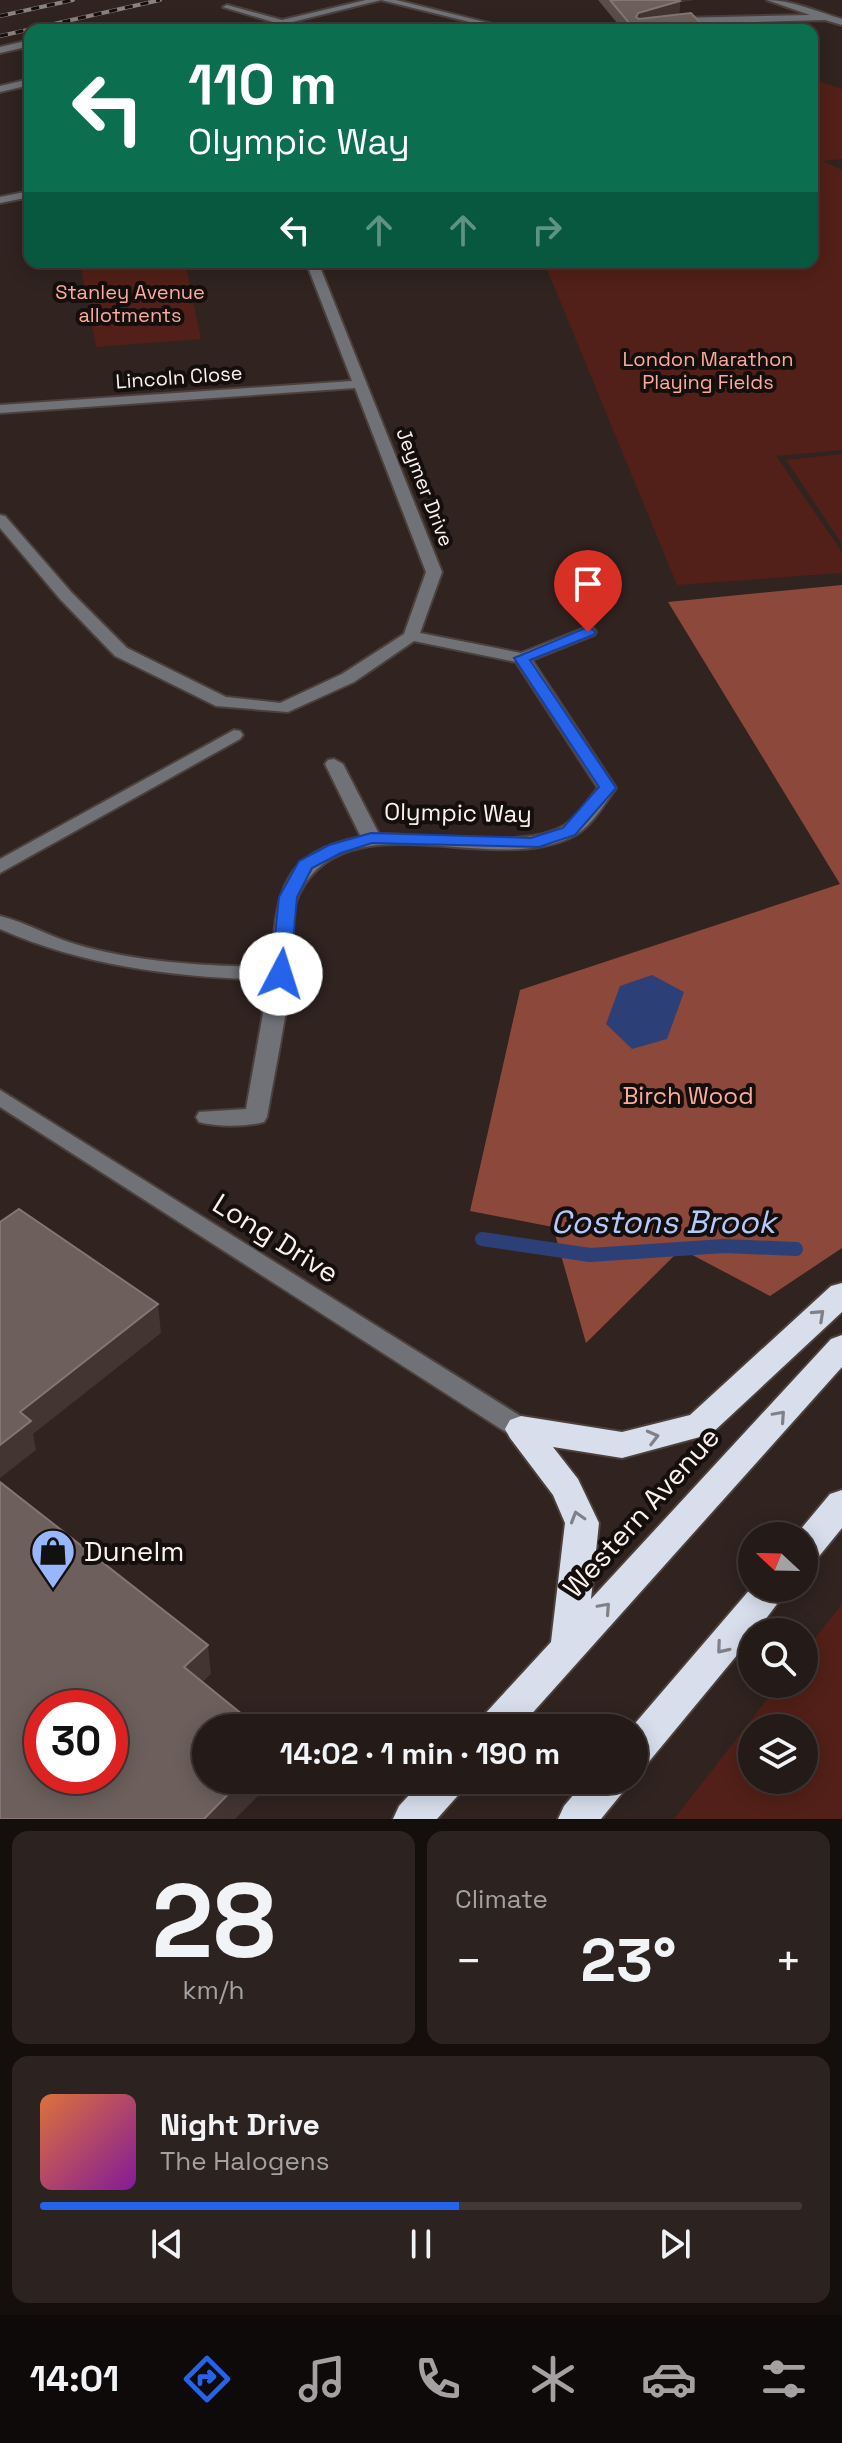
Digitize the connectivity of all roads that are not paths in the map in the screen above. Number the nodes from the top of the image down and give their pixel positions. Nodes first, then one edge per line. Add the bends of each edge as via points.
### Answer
1 (377, 0) edge
2 (385, 0) edge
3 (771, 0) edge
4 (227, 7) dead end
5 (827, 17) junction
6 (283, 22) junction
7 (842, 22) edge
8 (274, 24) edge
9 (487, 24) edge
10 (665, 24) edge
11 (24, 44) edge
12 (0, 50) edge
13 (24, 83) edge
14 (0, 89) edge
15 (24, 195) edge
16 (0, 200) edge
17 (314, 268) edge
18 (361, 384) junction
19 (0, 409) edge
20 (0, 519) edge
21 (588, 632) dead end
22 (411, 636) junction
23 (522, 658) junction
24 (234, 735) dead end
25 (334, 764) dead end
26 (371, 838) junction
27 (0, 867) edge
28 (0, 922) edge
29 (281, 974) junction
30 (0, 1097) edge
31 (207, 1117) dead end
32 (842, 1294) edge
33 (842, 1347) edge
34 (521, 1429) junction
35 (842, 1504) edge
36 (818, 1533) edge
37 (760, 1602) edge
38 (568, 1650) junction
39 (509, 1714) edge
40 (648, 1735) edge
41 (435, 1794) edge
42 (598, 1794) edge
43 (412, 1819) edge
44 (577, 1819) edge

1 - 6 street
2 - 9 street
3 - 5 street
4 - 6 street
5 - 7 street
5 - 10 street
6 - 8 street
11 - 12 street
13 - 14 street
15 - 16 street
17 - 18 street, Jeymer Drive
18 - 19 street, Lincoln Close
18 - 22 street, Jeymer Drive via 434,572
20 - 22 street via 121,652 222,702 282,708 348,678
21 - 23 street
22 - 23 street
23 - 26 street, Olympic Way via 607,788 569,831 533,843
24 - 27 street
25 - 26 street, Olympic Way
26 - 29 street, Olympic Way via 305,865 288,897
28 - 29 street via 36,940 115,962 186,972
29 - 31 street, Olympic Way via 256,1117
30 - 34 street, Long Drive
34 -> 32 highway via 622,1445 700,1425
38 -> 33 highway, Western Avenue
38 -> 34 highway via 582,1523 566,1488
35 - 36 highway
37 -> 40 highway
38 - 39 highway, Western Avenue
41 - 43 highway
42 - 44 highway

